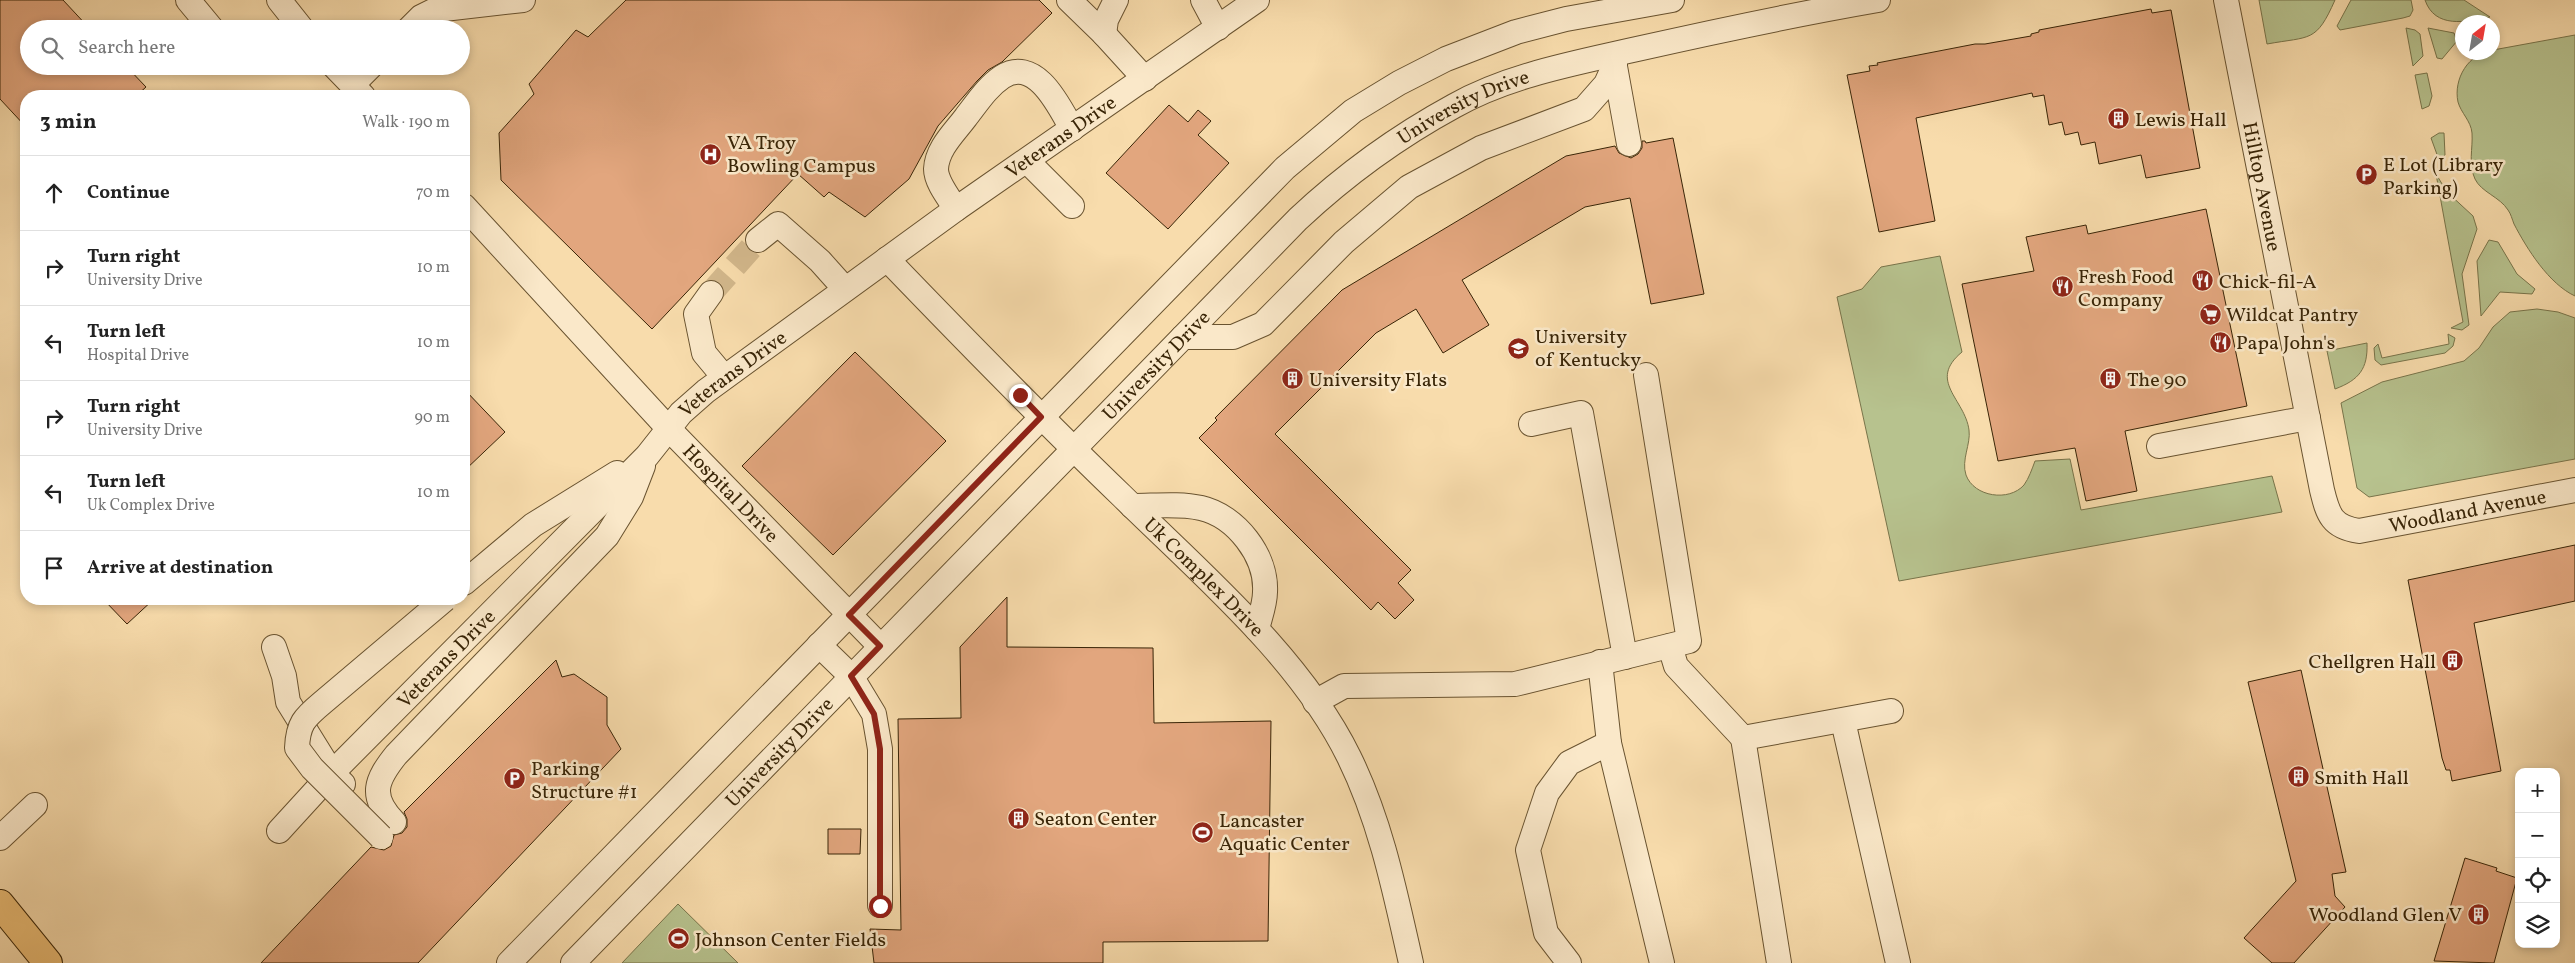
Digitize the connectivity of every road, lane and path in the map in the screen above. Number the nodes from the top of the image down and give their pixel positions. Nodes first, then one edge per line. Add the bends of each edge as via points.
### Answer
1 (188, 0) edge
2 (280, 0) edge
3 (523, 0) edge
4 (1068, 0) edge
5 (1116, 0) edge
6 (1203, 0) edge
7 (1257, 0) edge
8 (1672, 0) edge
9 (1878, 0) edge
10 (2226, 0) edge
11 (457, 3) edge
12 (1773, 9) edge
13 (205, 20) edge
14 (295, 20) edge
15 (419, 20) edge
16 (1218, 28) junction
17 (1104, 34) junction
18 (1614, 59) junction
19 (343, 75) edge
20 (366, 75) edge
21 (1145, 79) junction
22 (357, 90) edge
23 (359, 90) edge
24 (1072, 130) junction
25 (1629, 144) dead end
26 (1027, 161) junction
27 (1072, 206) dead end
28 (956, 209) junction
29 (470, 213) edge
30 (758, 240) tunnel mouth
31 (887, 259) junction
32 (845, 289) junction
33 (711, 293) tunnel mouth
34 (1183, 337) junction
35 (1646, 375) dead end
36 (724, 377) junction
37 (1041, 417) junction
38 (2308, 418) junction
39 (1531, 424) dead end
40 (668, 428) junction
41 (2159, 446) dead end
42 (1074, 449) junction
43 (647, 456) junction
44 (2575, 490) edge
45 (1132, 506) junction
46 (2359, 531) joint
47 (470, 578) edge
48 (438, 605) edge
49 (849, 615) junction
50 (1257, 629) junction
51 (819, 645) junction
52 (880, 646) junction
53 (1670, 646) junction
54 (274, 647) dead end
55 (1625, 656) junction
56 (1600, 662) junction
57 (851, 676) junction
58 (1315, 702) junction
59 (1891, 711) dead end
60 (1842, 721) junction
61 (1743, 738) junction
62 (1609, 743) junction
63 (332, 774) junction
64 (35, 805) dead end
65 (388, 829) junction
66 (279, 831) dead end
67 (0, 838) edge
68 (0, 904) edge
69 (880, 906) dead end
70 (48, 963) edge
71 (509, 963) edge
72 (573, 963) edge
73 (1411, 963) edge
74 (1569, 963) edge
75 (1662, 963) edge
76 (1779, 963) edge
77 (1898, 963) edge

1 - 13 street
2 - 14 street
3 - 11 street
4 - 17 street
5 - 17 street via 1106,20
6 - 16 street
7 - 16 street, Veterans Drive
8 - 37 street via 1516,32 1446,59 1353,111 1285,168
9 - 12 street, University Drive
10 - 38 street, Hilltop Avenue
11 - 15 street via 427,13
12 - 18 street, University Drive
16 - 21 street, Veterans Drive
17 - 21 street
18 - 25 street
18 - 34 street, University Drive via 1533,73 1455,105 1376,154 1298,219
18 - 34 street via 1606,84 1584,109 1481,148 1409,186 1344,242 1263,324 1234,337
19 - 22 street
20 - 23 street
21 - 24 street, Veterans Drive
24 - 26 street, Veterans Drive
24 - 28 street via 1051,92 1037,79 1022,72 1002,77 949,138 937,161 939,180
26 - 27 street
26 - 28 street, Veterans Drive
28 - 31 street, Veterans Drive
29 - 40 street, Hospital Drive
30 - 32 street via 778,224 820,261
31 - 32 street, Veterans Drive
31 - 37 street, Uk Complex Drive
32 - 36 street, Veterans Drive
33 - 36 street via 696,314 704,353
34 - 42 street, University Drive
35 - 53 street via 1689,642
36 - 40 street, Veterans Drive
37 - 42 street, Uk Complex Drive
37 - 49 street
38 - 41 street
38 - 46 street, Hilltop Avenue via 2326,510 2340,526
39 - 55 street via 1581,413
40 - 43 street, Veterans Drive
40 - 49 street, Hospital Drive
42 - 45 street, Uk Complex Drive
42 - 52 street, University Drive
43 - 47 street via 533,525
43 - 63 street, Veterans Drive
43 - 65 street via 630,496 607,536 383,771 377,783
44 - 46 street, Woodland Avenue
45 - 50 street, Uk Complex Drive
45 - 50 street via 1203,508 1232,523 1253,548 1263,573 1266,592
48 - 65 street, bridge via 322,702 298,729 297,748 312,768
49 - 51 street
49 - 52 street, Hospital Drive
50 - 58 street, Uk Complex Drive
51 - 57 street
51 - 71 street
52 - 57 street, University Drive
53 - 55 street
53 - 61 street via 1676,666
54 - 63 street via 284,676 288,702
55 - 56 street
56 - 58 street via 1515,684 1344,686
56 - 62 street
57 - 69 street via 874,714 880,749
57 - 72 street, University Drive
58 - 73 street, Uk Complex Drive via 1348,754 1374,813
59 - 60 street
60 - 61 street
60 - 77 street
61 - 76 street
62 - 74 street via 1570,763 1547,793 1528,850 1546,934
62 - 75 street
63 - 65 street
63 - 66 street, Veterans Drive
64 - 67 street
68 - 70 main road

